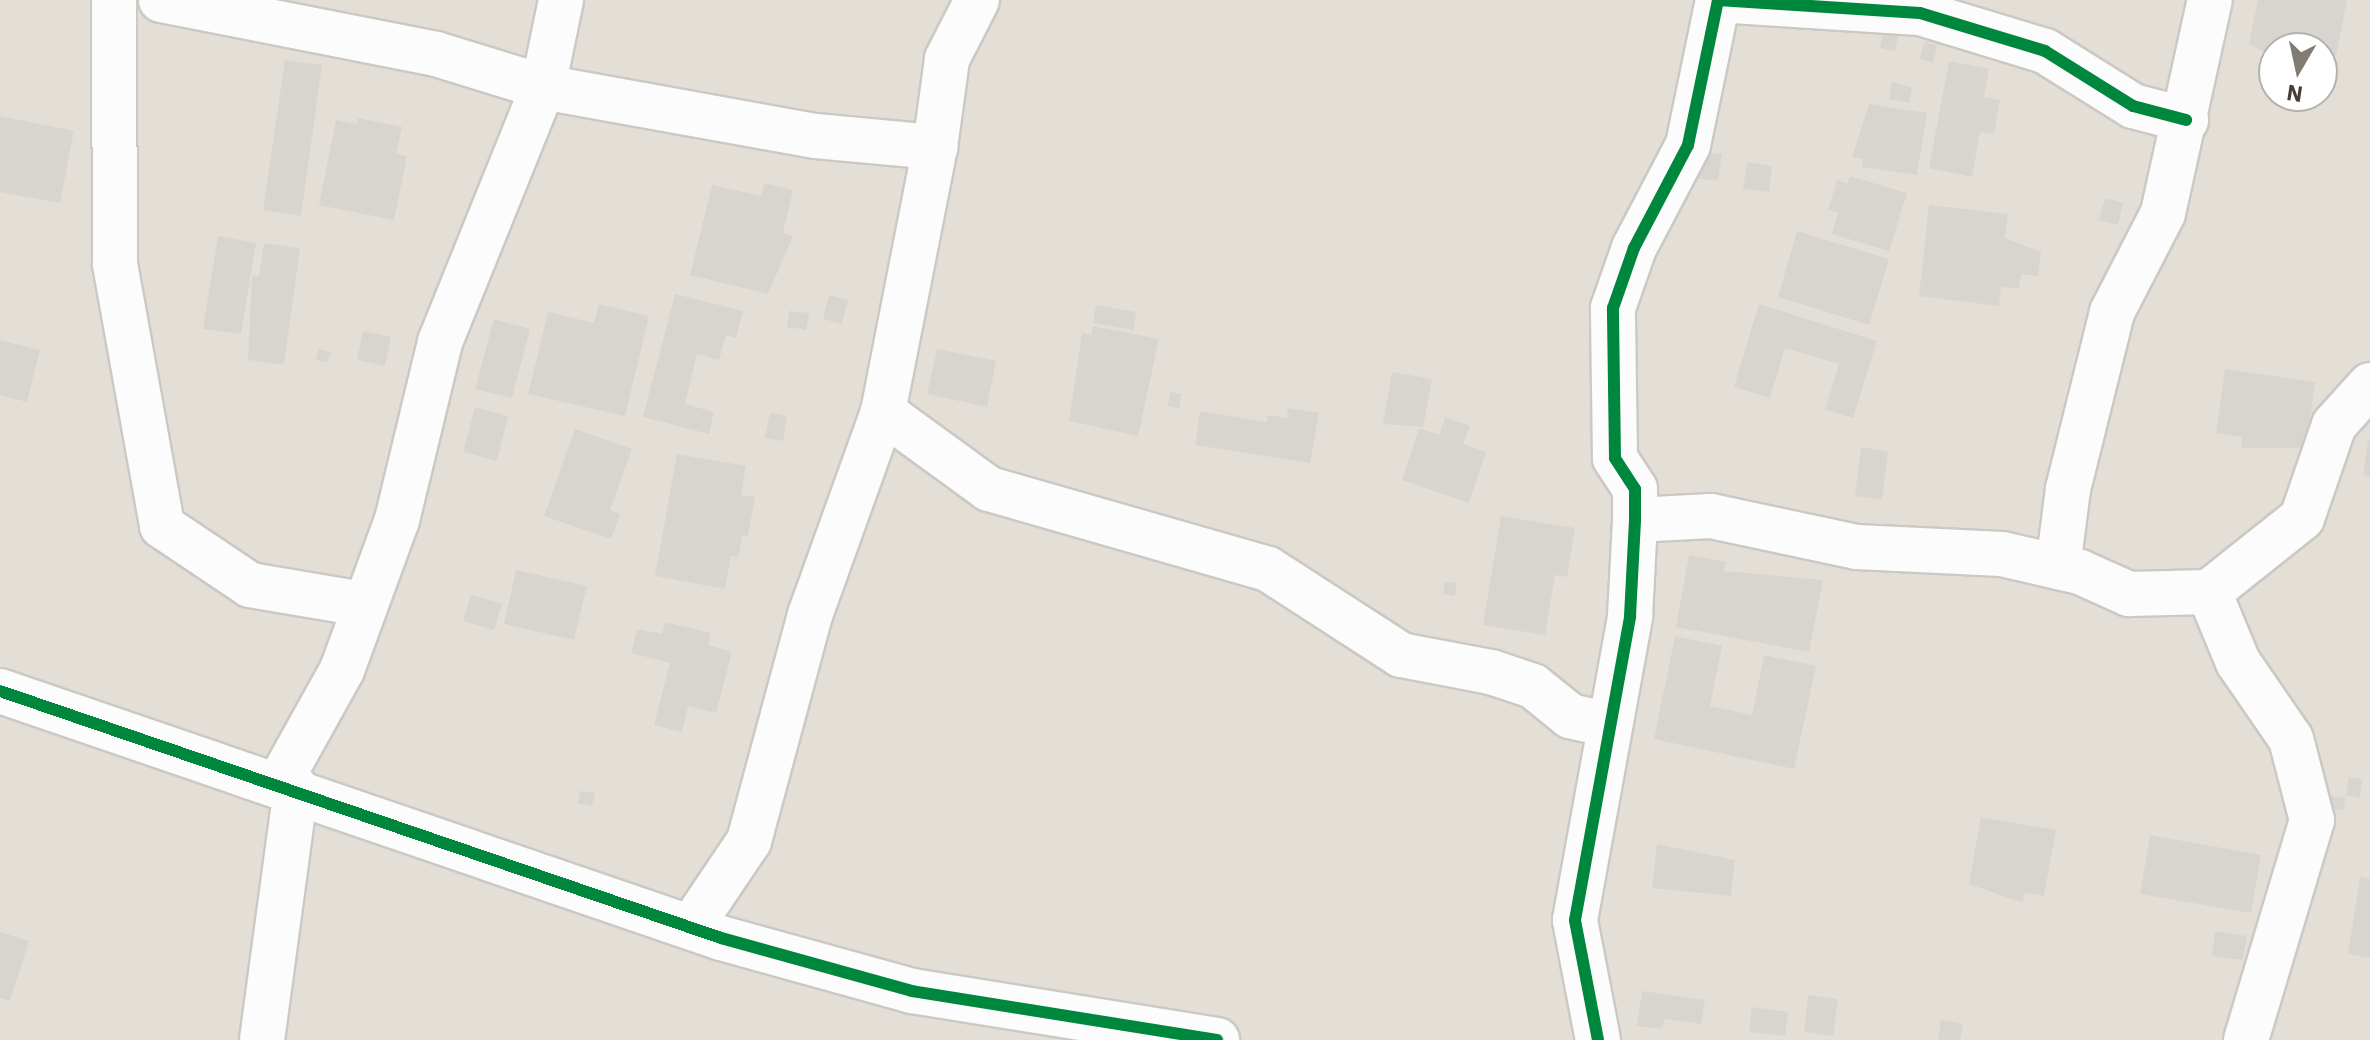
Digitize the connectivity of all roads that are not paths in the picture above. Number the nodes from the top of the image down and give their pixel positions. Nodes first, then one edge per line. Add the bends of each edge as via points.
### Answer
1 (114, 0) edge
2 (161, 0) edge
3 (561, 0) edge
4 (977, 0) edge
5 (2210, 0) edge
6 (543, 87) junction
7 (2186, 120) junction
8 (935, 147) junction
9 (2370, 385) edge
10 (883, 412) junction
11 (1635, 520) junction
12 (2058, 567) junction
13 (2209, 592) junction
14 (362, 604) junction
15 (0, 691) edge
16 (1608, 725) junction
17 (287, 787) junction
18 (691, 927) junction
19 (1091, 1031) edge
20 (262, 1040) edge
21 (1217, 1040) edge
22 (1598, 1040) edge
23 (2246, 1040) edge

1 - 14 street via 115,264 162,526 250,585
2 - 6 street via 436,54
3 - 6 street
4 - 8 street via 947,59
5 - 7 street
6 - 8 street via 816,136
6 - 14 street via 462,274 397,520
7 - 11 street via 2133,106 2045,51 1920,13 1718,0 1688,145 1629,260 1613,308 1615,458 1635,489
7 - 12 street via 2163,213 2112,312 2068,489
8 - 10 street
9 - 13 street via 2334,425 2302,518
10 - 16 street via 989,489 1268,569 1401,655 1491,672 1533,686 1570,716
10 - 18 street via 810,615 749,841
11 - 12 street via 1711,516 1857,547 2002,554
11 - 16 street via 1630,616
12 - 13 street via 2129,594
13 - 23 street via 2238,662 2291,739 2312,820
14 - 17 street via 342,670
15 - 17 street
16 - 22 street via 1575,920
17 - 18 street
17 - 20 street
18 - 19 street via 912,991
19 - 21 street

